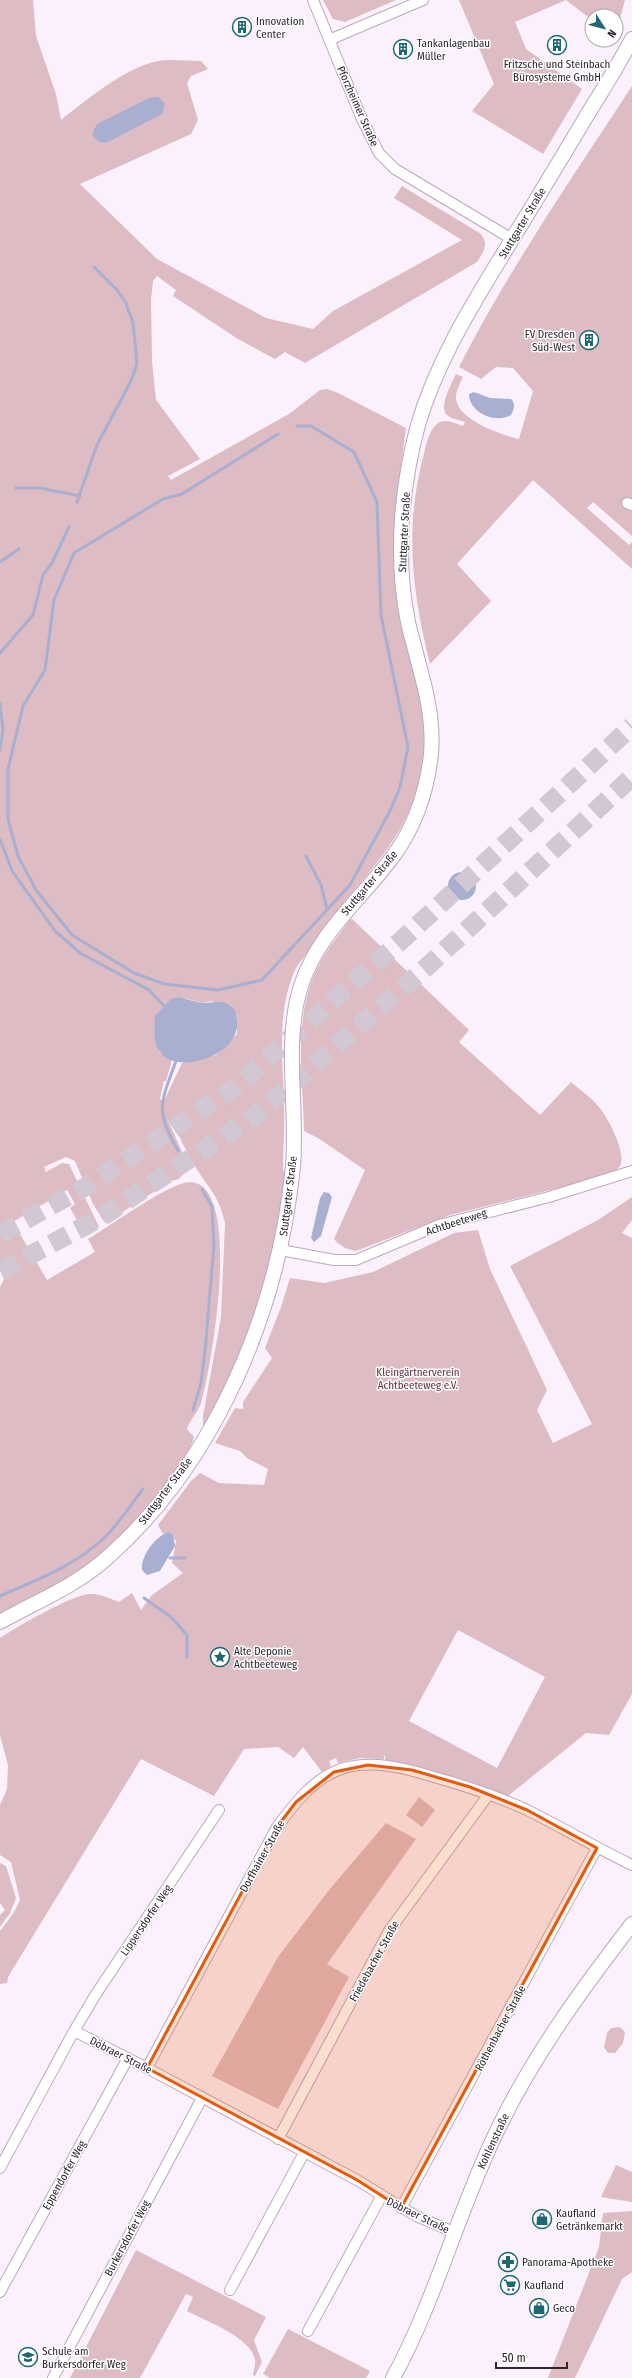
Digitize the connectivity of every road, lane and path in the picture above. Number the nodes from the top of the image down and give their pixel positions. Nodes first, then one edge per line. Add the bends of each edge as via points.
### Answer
1 (313, 0) edge
2 (423, 0) edge
3 (632, 39) edge
4 (329, 40) junction
5 (512, 239) junction
6 (632, 1171) edge
7 (280, 1250) junction
8 (0, 1622) edge
9 (489, 1794) junction
10 (219, 1810) dead end
11 (596, 1848) junction
12 (632, 1865) edge
13 (632, 1924) edge
14 (74, 2031) junction
15 (128, 2058) junction
16 (147, 2068) junction
17 (202, 2098) junction
18 (278, 2139) junction
19 (304, 2153) junction
20 (0, 2168) edge
21 (381, 2197) junction
22 (401, 2208) junction
23 (456, 2233) junction
24 (230, 2290) dead end
25 (0, 2292) edge
26 (308, 2331) dead end
27 (53, 2378) edge
28 (393, 2378) edge

1 - 4 street, Pforzheimer Straße
2 - 4 street
3 - 5 main road, Stuttgarter Straße
4 - 5 street, Pforzheimer Straße via 379,153 395,169
5 - 7 main road, Stuttgarter Straße via 443,360 417,429 404,502 402,580 407,616 427,690 431,718 429,771 422,798 404,839 390,860 327,933 300,988 292,1042 294,1154
6 - 7 street, Achtbeeteweg via 549,1197 439,1225 356,1260 334,1260
7 - 8 main road, Stuttgarter Straße via 268,1296 239,1372 216,1417 179,1476 132,1534 107,1558 60,1591
9 - 11 street, Dorfhainer Straße via 527,1810
9 - 16 street, Dorfhainer Straße via 412,1770 368,1765 342,1769 320,1780 296,1802 277,1827
9 - 18 street, Friedebacher Straße via 389,1931
10 - 14 street, Lippersdorfer Weg
11 - 12 street, Dorfhainer Straße
11 - 22 street, Röthenbacher Straße
13 - 23 main road, Kohlenstraße via 576,1999 518,2091 488,2151
14 - 15 street, Döbraer Straße
14 - 20 street
15 - 16 street, Döbraer Straße
15 - 25 street, Eppendorfer Weg
16 - 17 street, Döbraer Straße
17 - 18 street, Döbraer Straße
17 - 27 street, Burkersdorfer Weg
18 - 19 street, Döbraer Straße
19 - 21 street, Döbraer Straße via 357,2180
19 - 24 street
21 - 22 street, Döbraer Straße
21 - 26 street, Döbraer Straße
22 - 23 street, Döbraer Straße
23 - 28 main road, Kohlenstraße via 426,2310

